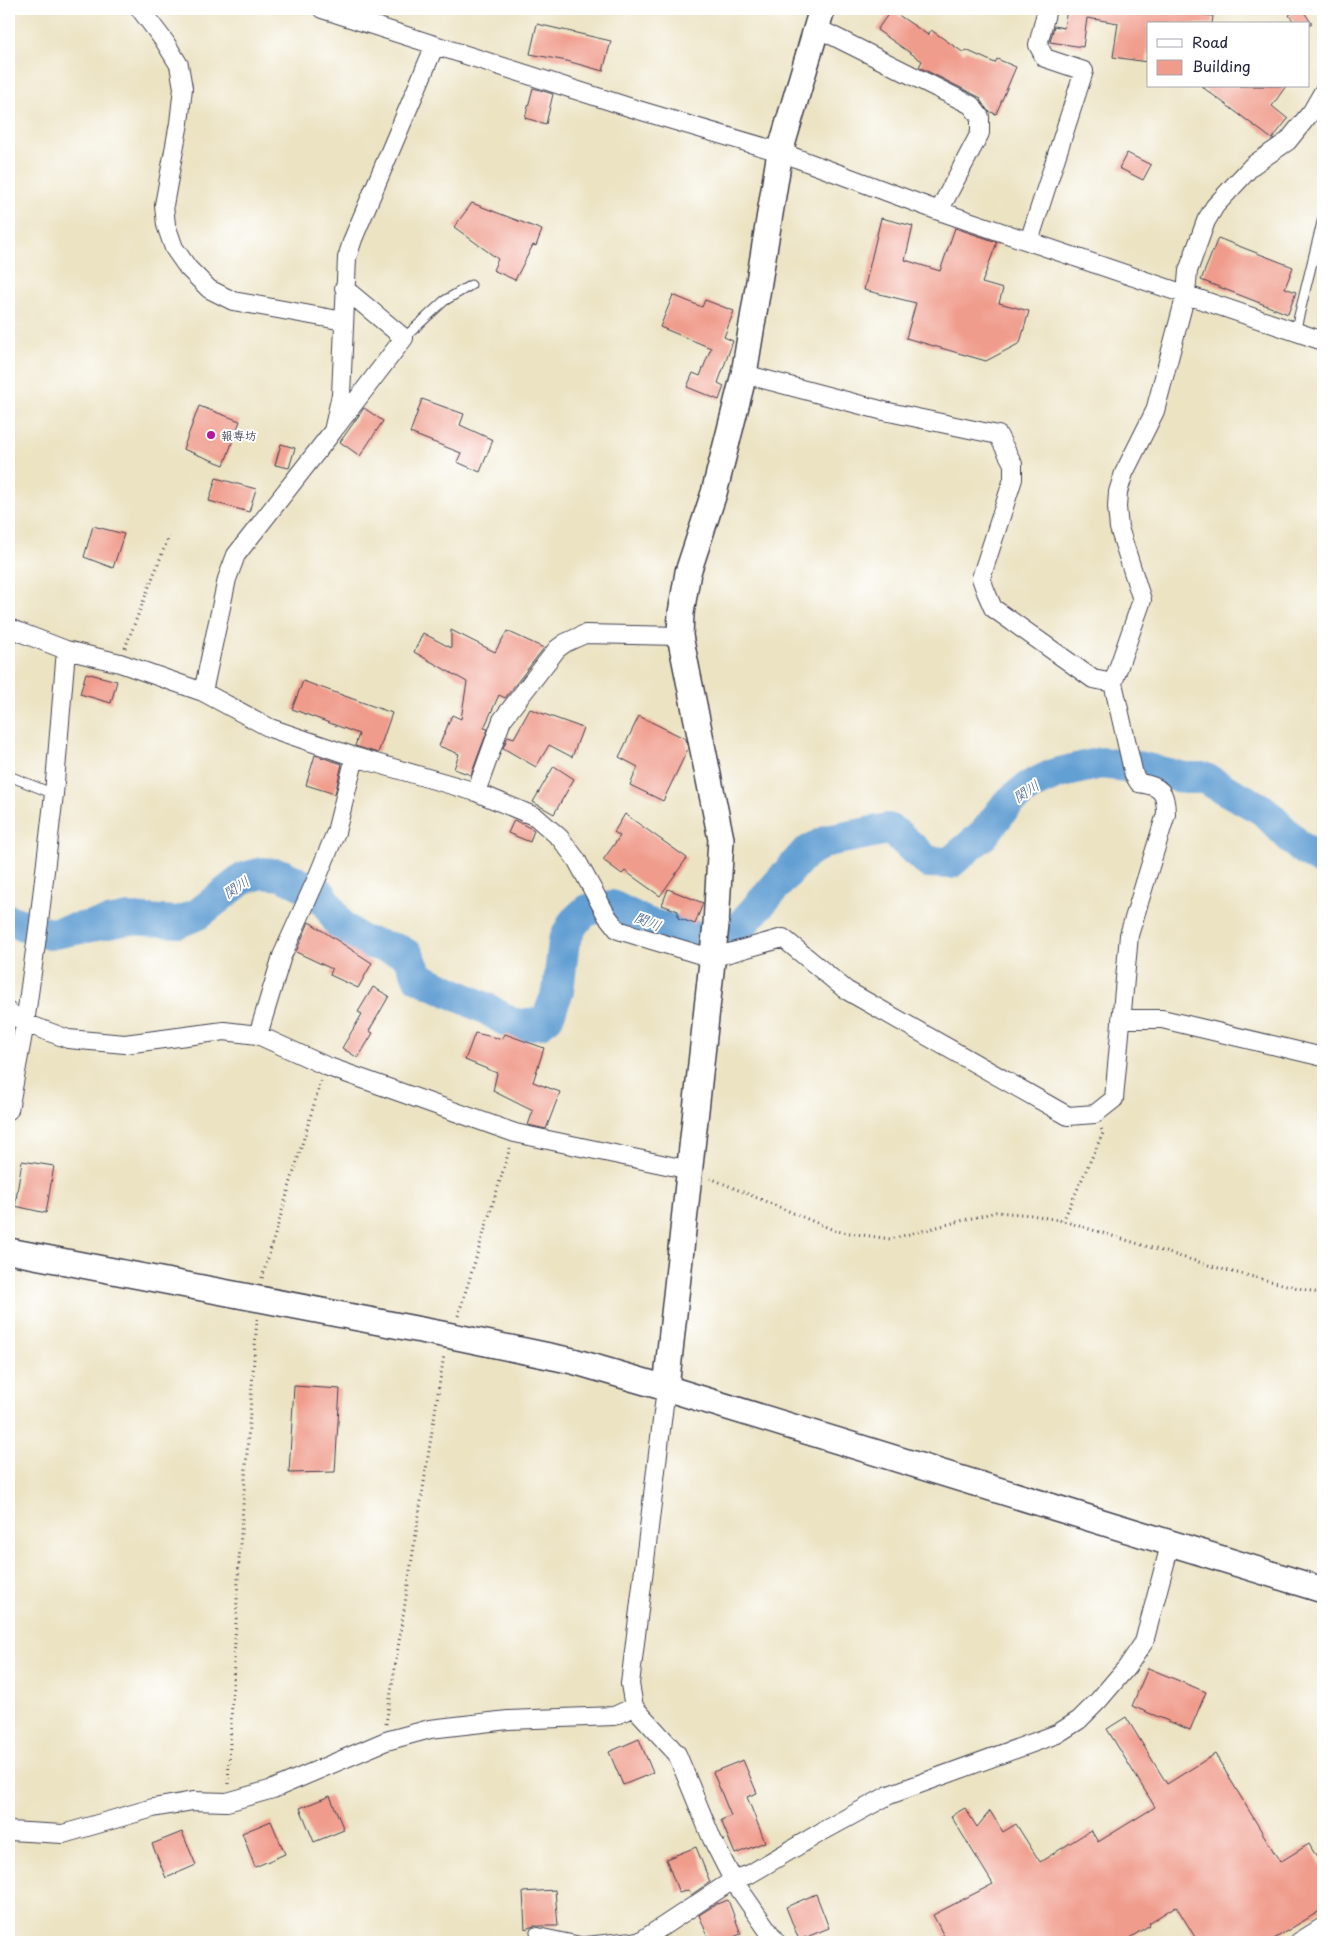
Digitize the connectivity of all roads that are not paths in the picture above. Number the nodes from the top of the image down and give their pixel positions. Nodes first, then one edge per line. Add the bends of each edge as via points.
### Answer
1 (140, 9) edge
2 (322, 9) edge
3 (1047, 9) edge
4 (820, 18) edge
5 (435, 45) junction
6 (1323, 92) edge
7 (780, 152) junction
8 (939, 212) junction
9 (1323, 218) edge
10 (1029, 241) junction
11 (471, 285) dead end
12 (344, 288) junction
13 (1186, 294) junction
14 (344, 321) junction
15 (1296, 332) junction
16 (404, 338) junction
17 (1323, 341) edge
18 (744, 374) junction
19 (333, 431) junction
20 (9, 628) edge
21 (680, 636) junction
22 (66, 650) junction
23 (1113, 683) junction
24 (203, 692) junction
25 (355, 757) junction
26 (9, 776) edge
27 (476, 792) junction
28 (54, 794) junction
29 (713, 943) junction
30 (9, 1012) edge
31 (1120, 1020) junction
32 (25, 1023) junction
33 (258, 1035) junction
34 (1323, 1057) edge
35 (9, 1110) edge
36 (690, 1170) junction
37 (9, 1251) edge
38 (666, 1388) junction
39 (1170, 1544) junction
40 (1323, 1590) edge
41 (634, 1707) junction
42 (9, 1831) edge
43 (733, 1880) junction
44 (1323, 1927) edge
45 (535, 1932) dead end
46 (641, 1941) edge
47 (776, 1942) edge
48 (1299, 1942) edge

1 - 14 street via 179,65 183,88 164,205 166,225 174,248 209,289 233,301
2 - 5 street
3 - 10 street via 1038,45 1045,58 1084,71
4 - 7 street
4 - 8 street via 971,105 980,117 980,133
5 - 7 street
5 - 12 street via 353,239
6 - 13 street via 1288,141 1253,165 1215,206 1206,221 1188,271
7 - 8 street
7 - 18 street
8 - 10 street
9 - 15 lane
10 - 13 street
11 - 16 lane via 444,301
12 - 14 street
12 - 16 street
13 - 15 street
13 - 23 street via 1155,411 1118,492 1119,528 1142,600
14 - 19 street via 340,395
15 - 17 street
16 - 19 street
18 - 21 street via 714,493 688,572
18 - 23 street via 884,411 998,435 1013,464 1013,479 981,578 993,608 1094,679
19 - 24 street via 236,555 227,579
20 - 22 street
21 - 27 street via 585,634 557,649 502,720
21 - 29 street via 721,838
22 - 24 street via 120,662
22 - 28 street
23 - 31 street via 1134,775 1139,783 1161,790 1166,800 1166,814 1129,935
24 - 25 street via 270,728
25 - 27 street
25 - 33 street via 336,832 282,956
26 - 28 lane
27 - 29 street via 536,817 560,838 576,858 618,930
28 - 32 street
29 - 31 street via 783,938 846,990 1068,1116 1095,1114 1114,1099
29 - 36 street
30 - 32 street
31 - 34 street via 1162,1018
32 - 33 street via 68,1038 125,1044 224,1031
32 - 35 street
33 - 36 street via 326,1066 515,1133
36 - 38 street
37 - 38 street via 573,1361
38 - 39 street
38 - 41 street via 630,1684
39 - 40 street
39 - 43 street via 1144,1642 1127,1667 1079,1720 1057,1734 889,1796 750,1874
41 - 42 street via 614,1716 508,1720 430,1730 386,1742 273,1788 227,1802 192,1802 153,1808 63,1834
41 - 43 street via 677,1754 712,1839
43 - 46 street
43 - 47 street
44 - 48 street
45 - 46 lane via 582,1942 627,1937

